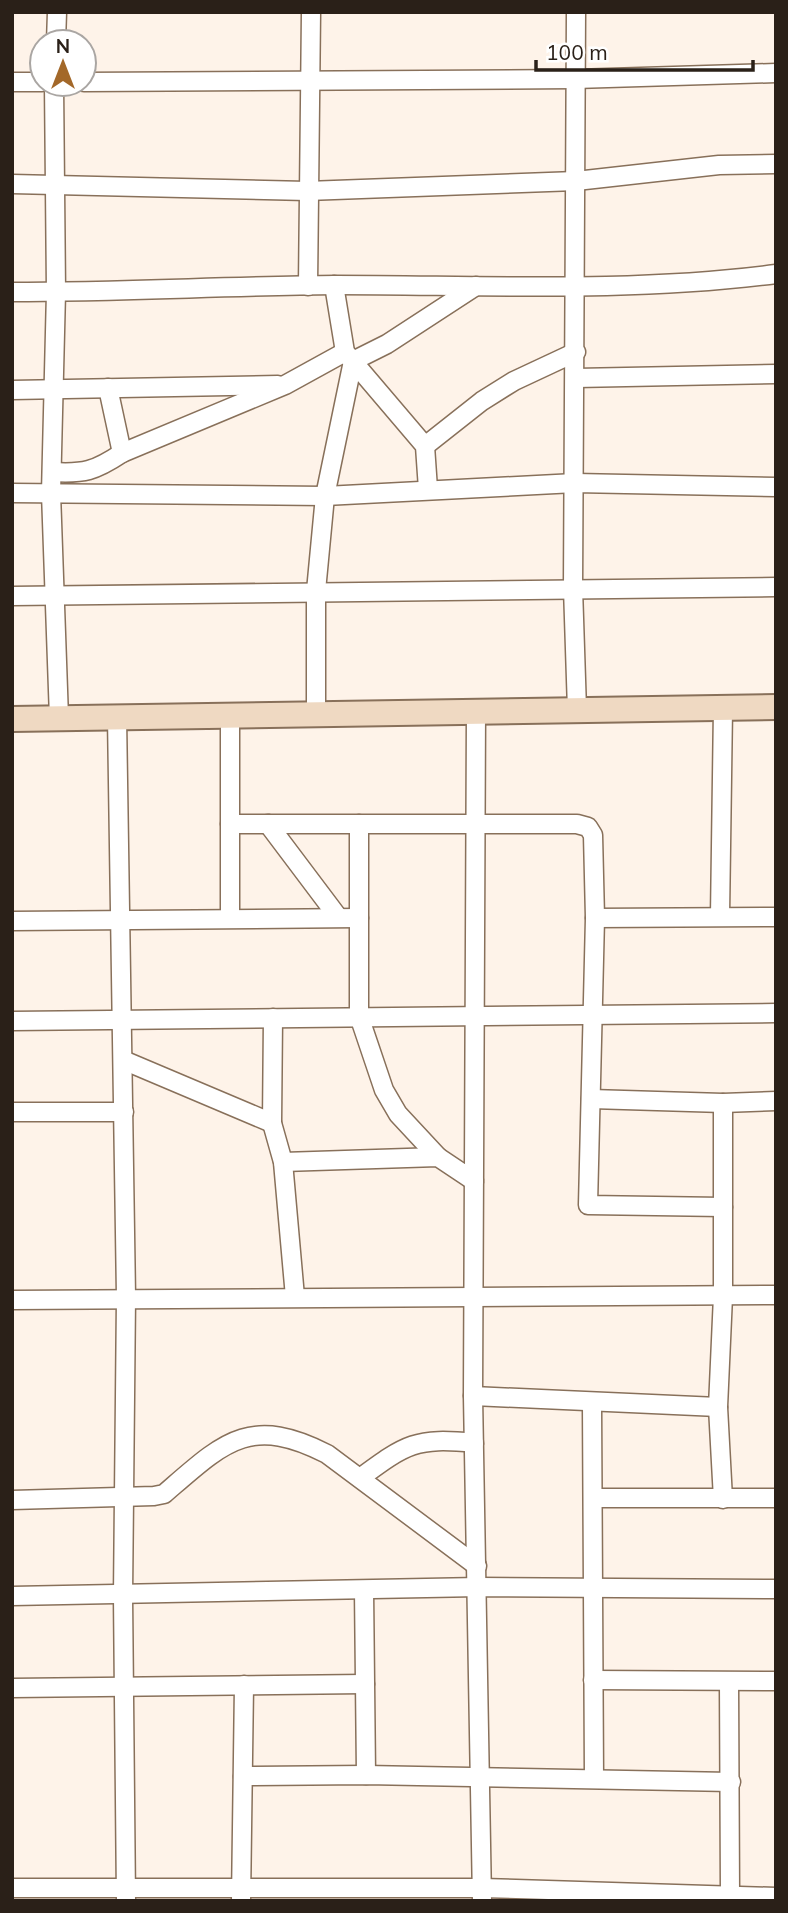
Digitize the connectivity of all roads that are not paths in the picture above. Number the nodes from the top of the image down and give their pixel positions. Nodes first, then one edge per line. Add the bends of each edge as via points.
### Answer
1 (311, 12) edge
2 (576, 12) edge
3 (776, 73) edge
4 (575, 79) junction
5 (98, 82) edge
6 (310, 82) junction
7 (54, 98) edge
8 (776, 164) edge
9 (576, 181) junction
10 (53, 183) junction
11 (12, 184) edge
12 (307, 191) junction
13 (776, 274) edge
14 (334, 285) junction
15 (308, 286) junction
16 (476, 286) junction
17 (576, 286) junction
18 (12, 292) edge
19 (56, 292) junction
20 (576, 352) junction
21 (349, 357) junction
22 (776, 374) edge
23 (576, 378) junction
24 (285, 385) junction
25 (108, 388) junction
26 (12, 390) edge
27 (53, 390) junction
28 (425, 446) junction
29 (122, 453) junction
30 (52, 472) junction
31 (575, 483) junction
32 (776, 487) edge
33 (428, 489) junction
34 (12, 493) edge
35 (51, 493) junction
36 (325, 496) junction
37 (776, 587) edge
38 (573, 588) junction
39 (316, 591) junction
40 (12, 596) edge
41 (55, 596) junction
42 (776, 707) edge
43 (723, 708) junction
44 (577, 710) junction
45 (476, 712) junction
46 (316, 713) junction
47 (230, 715) junction
48 (117, 717) junction
49 (59, 718) junction
50 (12, 719) edge
51 (477, 823) junction
52 (230, 824) junction
53 (268, 824) junction
54 (359, 824) junction
55 (720, 916) junction
56 (230, 917) junction
57 (338, 917) junction
58 (776, 917) edge
59 (359, 918) junction
60 (595, 918) junction
61 (120, 920) junction
62 (12, 921) edge
63 (776, 1013) edge
64 (474, 1014) junction
65 (593, 1014) junction
66 (359, 1016) junction
67 (273, 1018) junction
68 (12, 1021) edge
69 (122, 1021) junction
70 (123, 1060) junction
71 (591, 1099) junction
72 (776, 1101) edge
73 (723, 1103) junction
74 (12, 1112) edge
75 (124, 1112) junction
76 (272, 1123) junction
77 (438, 1157) junction
78 (283, 1162) junction
79 (474, 1181) junction
80 (723, 1206) junction
81 (776, 1295) edge
82 (723, 1296) junction
83 (126, 1297) junction
84 (295, 1297) junction
85 (474, 1298) junction
86 (12, 1300) edge
87 (473, 1396) junction
88 (592, 1404) junction
89 (718, 1407) junction
90 (474, 1443) junction
91 (360, 1479) junction
92 (776, 1497) edge
93 (594, 1498) junction
94 (126, 1499) junction
95 (723, 1499) junction
96 (12, 1500) edge
97 (477, 1566) junction
98 (479, 1587) junction
99 (593, 1588) junction
100 (776, 1589) edge
101 (364, 1590) junction
102 (12, 1596) edge
103 (123, 1596) junction
104 (593, 1680) junction
105 (776, 1681) edge
106 (729, 1682) junction
107 (124, 1684) junction
108 (365, 1684) junction
109 (244, 1685) junction
110 (12, 1688) edge
111 (366, 1775) junction
112 (243, 1776) junction
113 (481, 1778) junction
114 (594, 1778) junction
115 (731, 1782) junction
116 (13, 1883) edge
117 (126, 1894) edge
118 (241, 1894) edge
119 (482, 1894) edge
120 (730, 1895) junction
121 (598, 1896) edge
122 (776, 1897) edge

1 - 6 street
2 - 4 street
3 - 4 street
4 - 6 street
4 - 9 street
5 - 6 street
6 - 12 street
7 - 10 street
8 - 9 street via 719,165
9 - 12 street
9 - 17 street
10 - 11 street
10 - 12 street
10 - 19 street
12 - 15 street
13 - 17 street via 705,282
14 - 15 street
14 - 16 street
14 - 21 street
15 - 19 street
16 - 17 street
16 - 21 street via 387,344
17 - 20 street
18 - 19 street
19 - 27 street
20 - 23 street
20 - 28 street via 514,381
21 - 24 street
21 - 28 street
21 - 36 street
22 - 23 street
23 - 31 street
24 - 25 street
24 - 29 street
25 - 27 street
25 - 29 street
26 - 27 street
27 - 30 street
28 - 33 street
29 - 30 street via 87,472
30 - 35 street
31 - 32 street
31 - 33 street
31 - 38 street
33 - 36 street
34 - 35 street
35 - 36 street
35 - 41 street
36 - 39 street
37 - 38 street
38 - 39 street
38 - 44 street
39 - 41 street
39 - 46 street
40 - 41 street
41 - 49 street
42 - 43 street
43 - 44 street
43 - 55 street
44 - 45 street
45 - 46 street
45 - 51 street
46 - 47 street
47 - 48 street
47 - 52 street
48 - 49 street
48 - 61 street
49 - 50 street
51 - 54 street
51 - 60 street via 588,827 593,835
51 - 64 street
52 - 53 street
52 - 56 street
53 - 54 street
53 - 57 street
54 - 59 street
55 - 58 street
55 - 60 street
56 - 57 street
56 - 61 street
57 - 59 street
59 - 66 street
60 - 65 street
61 - 62 street
61 - 69 street
63 - 65 street
64 - 65 street
64 - 66 street
64 - 79 street
65 - 71 street
66 - 67 street
66 - 77 street via 384,1090 398,1114
67 - 69 street
67 - 76 street
68 - 69 street
69 - 70 street
70 - 75 street
70 - 76 street
71 - 73 street
71 - 80 street via 588,1205
72 - 73 street
73 - 80 street
74 - 75 street
75 - 83 street
76 - 78 street
77 - 78 street
77 - 79 street
78 - 84 street
79 - 85 street
80 - 82 street
81 - 82 street
82 - 85 street
82 - 89 street
83 - 84 street
83 - 86 street
83 - 94 street
84 - 85 street
85 - 87 street
87 - 88 street
87 - 90 street
88 - 89 street
88 - 93 street
89 - 95 street
90 - 91 street via 420,1442 401,1448
90 - 97 street
91 - 94 street via 303,1442 259,1434 227,1444 164,1494
91 - 97 street
92 - 95 street
93 - 95 street
93 - 99 street
94 - 96 street
94 - 103 street
97 - 98 street
98 - 99 street
98 - 101 street
98 - 113 street
99 - 100 street
99 - 104 street
101 - 103 street
101 - 108 street
102 - 103 street
103 - 107 street
104 - 106 street
104 - 114 street
105 - 106 street
106 - 115 street
107 - 109 street
107 - 110 street
107 - 117 street
108 - 109 street
108 - 111 street
109 - 112 street
111 - 112 street
111 - 113 street
112 - 118 street
113 - 114 street
113 - 119 street
114 - 115 street
115 - 120 street
116 - 117 street
117 - 118 street
118 - 119 street
119 - 121 street
120 - 121 street
120 - 122 street

